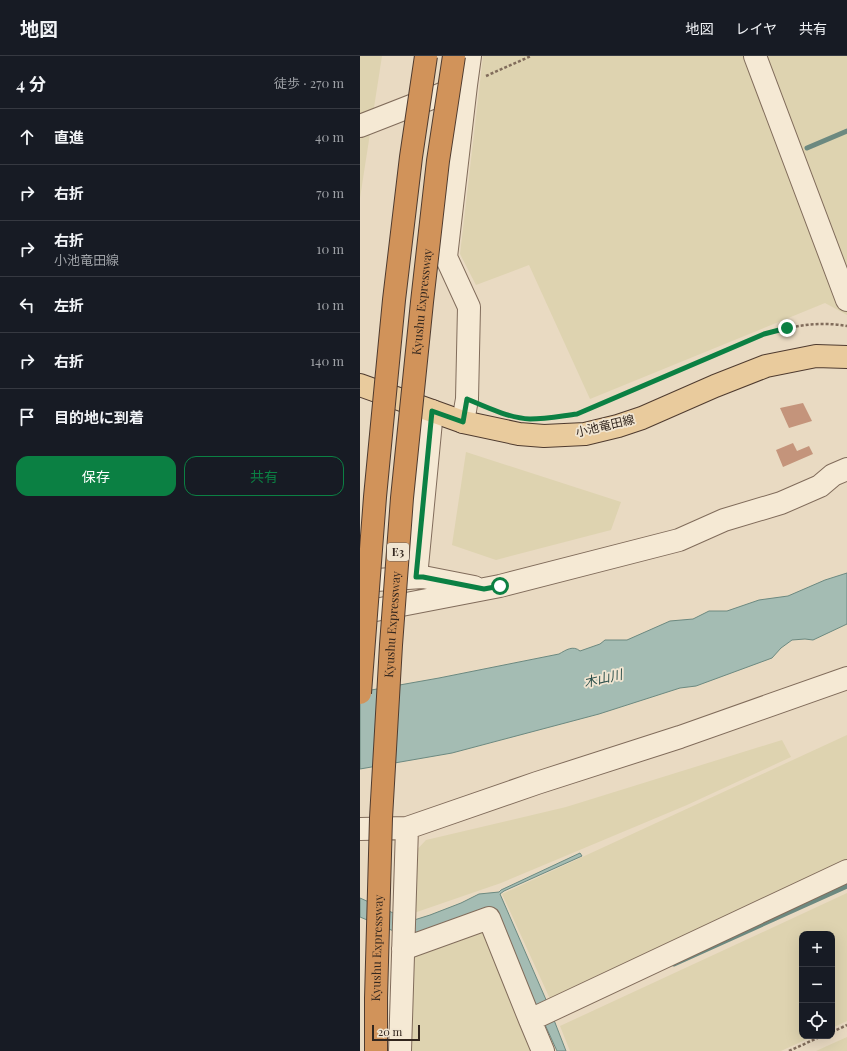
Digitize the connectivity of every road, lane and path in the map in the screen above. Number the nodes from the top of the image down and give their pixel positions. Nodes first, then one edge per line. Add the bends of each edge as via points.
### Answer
1 (426, 56) edge
2 (454, 56) edge
3 (470, 56) edge
4 (531, 56) edge
5 (754, 56) edge
6 (466, 85) junction
7 (360, 126) edge
8 (847, 300) edge
9 (847, 326) edge
10 (847, 357) edge
11 (360, 385) edge
12 (432, 411) junction
13 (571, 415) dead end
14 (463, 422) junction
15 (847, 469) edge
16 (416, 577) junction
17 (367, 582) edge
18 (484, 589) junction
19 (360, 613) edge
20 (847, 678) edge
21 (360, 693) edge
22 (407, 828) junction
23 (360, 829) edge
24 (847, 871) edge
25 (403, 949) junction
26 (530, 1020) junction
27 (847, 1025) edge
28 (835, 1031) edge
29 (815, 1039) edge
30 (376, 1051) edge
31 (400, 1051) edge
32 (543, 1051) edge
33 (789, 1051) edge

1 - 21 highway, E3, bridge via 394,300
2 - 30 highway, Kyushu Expressway / E3, bridge via 422,294 402,498 380,818
3 - 6 street
4 - 6 path
5 - 8 street
6 - 7 street
6 - 14 street via 446,257 469,307 467,399
9 - 13 path via 819,324 764,334
10 - 14 main road, 小池竜田線 via 816,356 766,366 642,418 584,434 519,434
11 - 12 main road, 小池竜田線
12 - 14 main road, 小池竜田線
12 - 16 street
15 - 18 street via 833,475 820,486 781,504 724,520 679,540
16 - 17 street
16 - 18 street
18 - 19 street
20 - 22 street
22 - 23 street
22 - 25 street
24 - 26 street
25 - 26 street via 489,918
25 - 31 street
26 - 32 street
27 - 28 path
29 - 33 path

